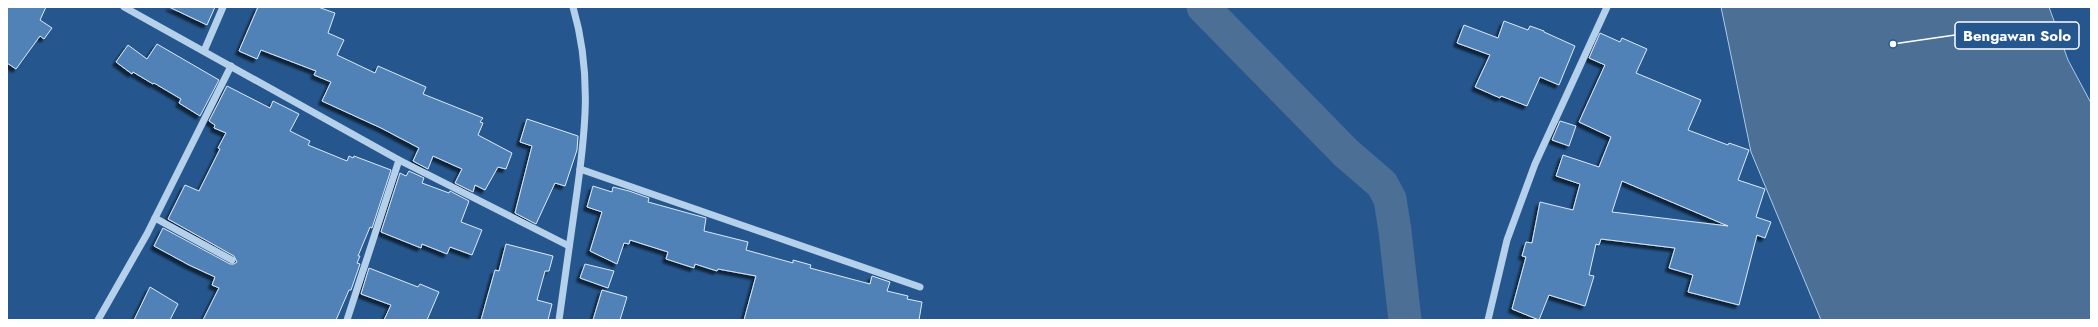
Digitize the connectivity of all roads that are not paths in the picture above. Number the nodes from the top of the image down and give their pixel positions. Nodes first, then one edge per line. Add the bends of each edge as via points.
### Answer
1 (124, 7) edge
2 (223, 7) edge
3 (573, 7) edge
4 (1606, 7) edge
5 (204, 51) junction
6 (231, 66) junction
7 (399, 160) junction
8 (580, 169) junction
9 (155, 218) junction
10 (569, 246) junction
11 (232, 260) dead end
12 (920, 287) dead end
13 (98, 320) edge
14 (347, 320) edge
15 (559, 320) edge
16 (1488, 320) edge

1 - 5 street
2 - 5 street
3 - 8 street via 586,70 584,139
4 - 16 street via 1535,164 1507,240
5 - 6 street
6 - 7 street
6 - 9 street
7 - 10 street
7 - 14 street
8 - 10 street
8 - 12 street
9 - 11 street
9 - 13 street
10 - 15 street

